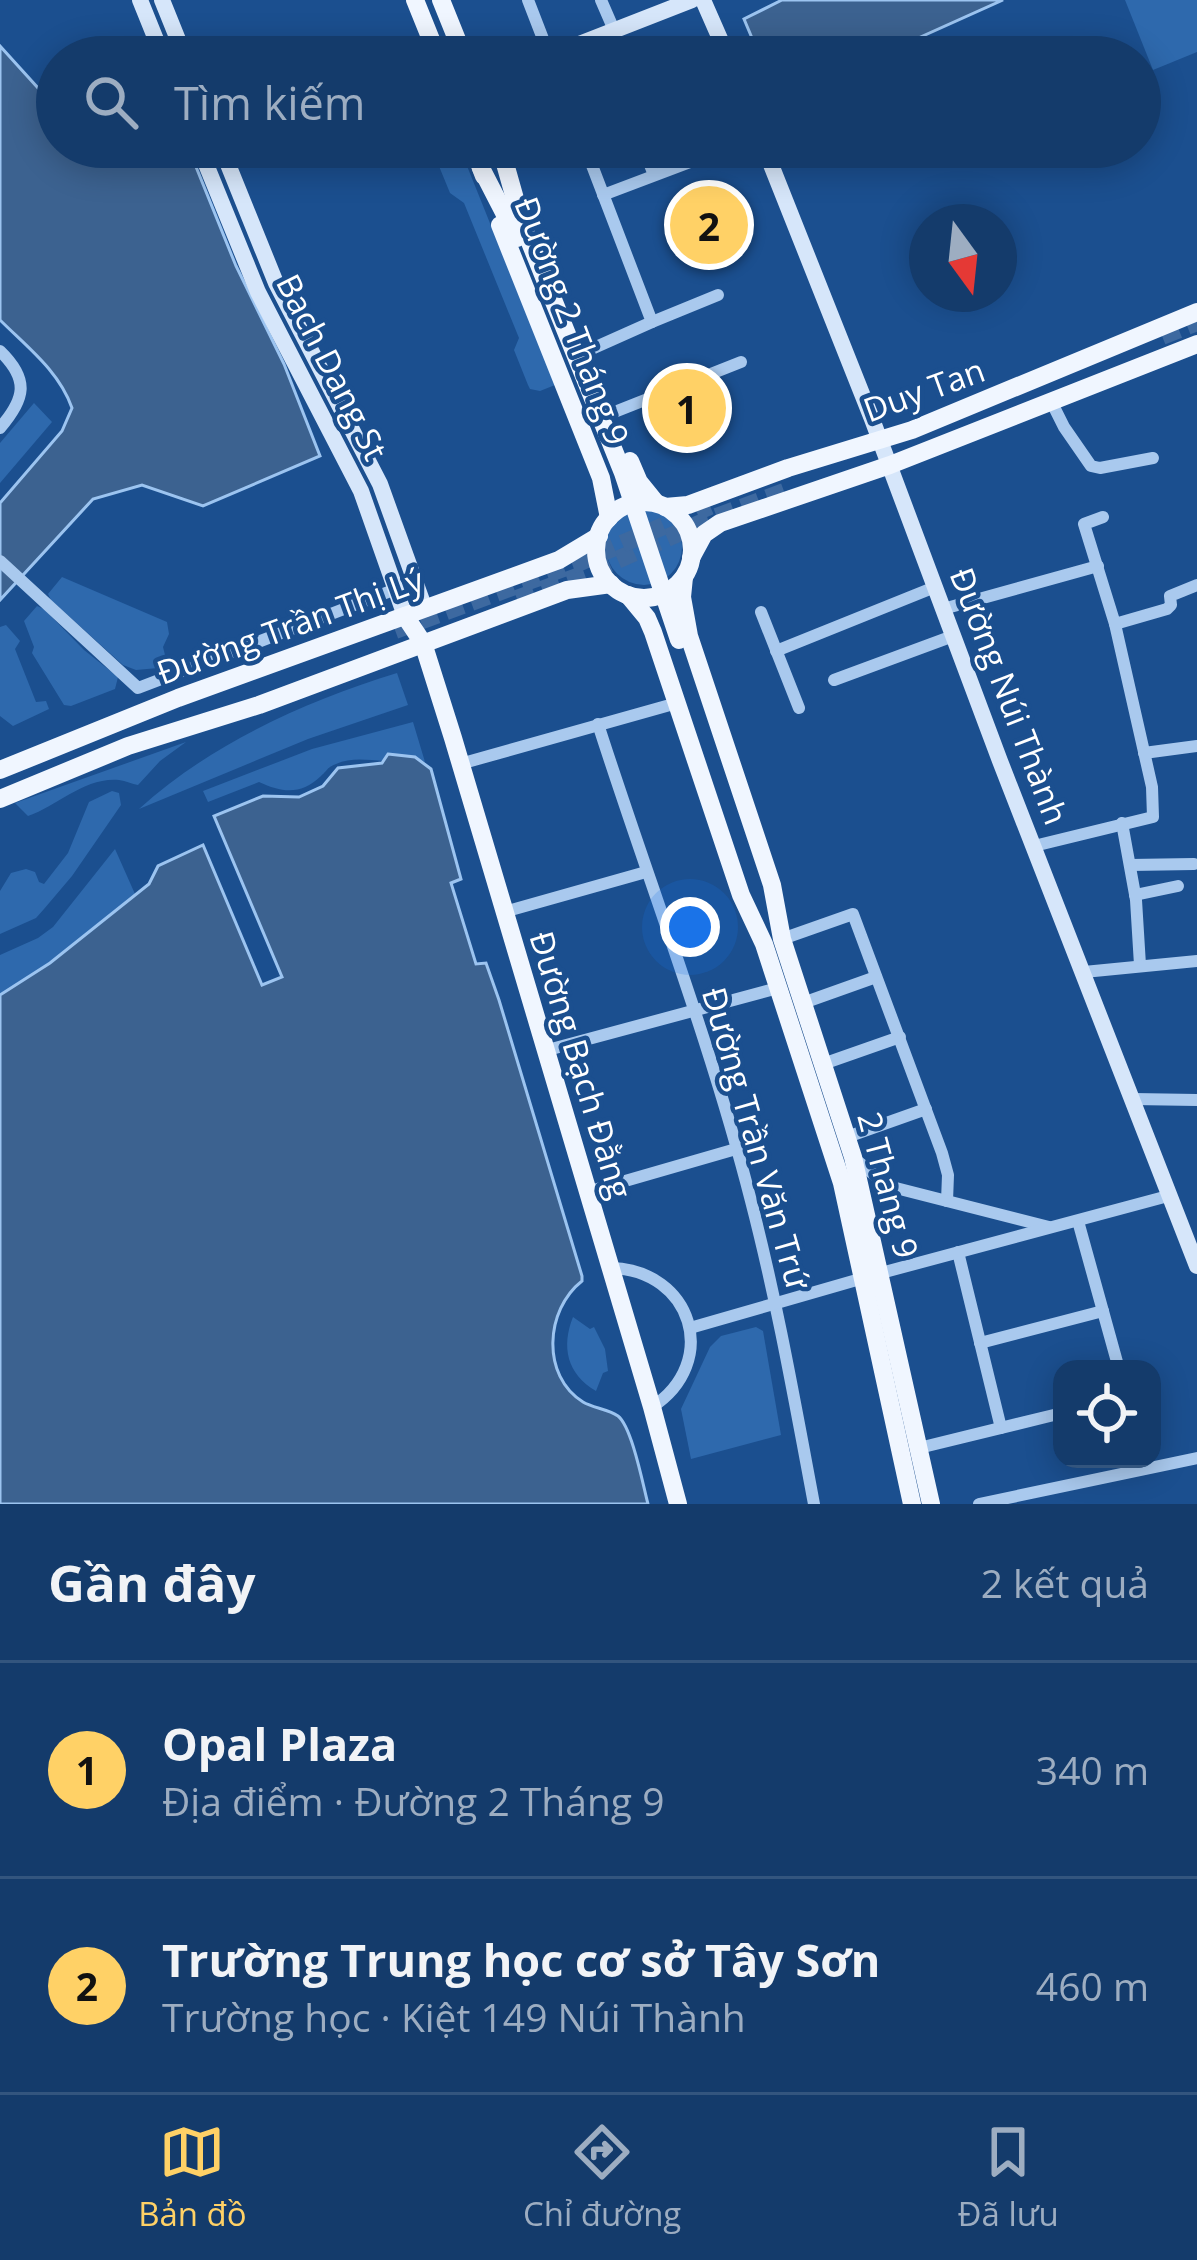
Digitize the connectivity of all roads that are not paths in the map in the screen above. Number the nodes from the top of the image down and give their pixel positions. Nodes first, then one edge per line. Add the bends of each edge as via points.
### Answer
1 (140, 0) edge
2 (162, 0) edge
3 (415, 0) edge
4 (441, 0) edge
5 (528, 0) edge
6 (602, 0) edge
7 (692, 0) edge
8 (703, 0) edge
9 (607, 33) junction
10 (155, 36) edge
11 (177, 36) edge
12 (430, 36) edge
13 (456, 36) edge
14 (541, 36) edge
15 (599, 36) edge
16 (719, 36) edge
17 (208, 168) edge
18 (229, 168) edge
19 (481, 168) joint
20 (505, 168) edge
21 (509, 168) edge
22 (593, 168) edge
23 (651, 168) edge
24 (673, 168) edge
25 (772, 168) edge
26 (654, 175) junction
27 (603, 195) junction
28 (517, 222) junction
29 (276, 283) junction
30 (258, 292) junction
31 (718, 296) dead end
32 (1197, 313) edge
33 (652, 322) junction
34 (1197, 344) edge
35 (0, 351) edge
36 (587, 351) junction
37 (741, 362) dead end
38 (1079, 362) junction
39 (1089, 386) junction
40 (1051, 401) junction
41 (612, 413) junction
42 (0, 428) edge
43 (880, 440) junction
44 (1153, 458) dead end
45 (890, 465) junction
46 (372, 466) junction
47 (353, 474) junction
48 (770, 475) junction
49 (780, 501) junction
50 (660, 505) junction
51 (1103, 518) dead end
52 (603, 527) junction
53 (0, 561) edge
54 (1098, 566) junction
55 (688, 567) junction
56 (507, 580) junction
57 (611, 584) junction
58 (1197, 585) edge
59 (935, 587) junction
60 (396, 589) junction
61 (628, 595) junction
62 (518, 608) junction
63 (425, 609) junction
64 (943, 609) junction
65 (760, 612) dead end
66 (1115, 624) junction
67 (400, 629) junction
68 (953, 635) junction
69 (423, 644) junction
70 (776, 651) junction
71 (834, 680) dead end
72 (677, 703) junction
73 (799, 708) dead end
74 (598, 724) junction
75 (128, 746) junction
76 (1197, 746) edge
77 (1144, 753) junction
78 (460, 764) junction
79 (0, 770) edge
80 (5, 797) edge
81 (1122, 823) junction
82 (1034, 846) junction
83 (1194, 864) dead end
84 (1130, 865) junction
85 (646, 872) junction
86 (1178, 886) dead end
87 (1135, 895) junction
88 (504, 912) junction
89 (773, 942) junction
90 (1197, 962) edge
91 (1140, 964) junction
92 (1084, 971) junction
93 (876, 976) junction
94 (778, 988) junction
95 (803, 1004) junction
96 (694, 1011) junction
97 (900, 1037) junction
98 (544, 1051) junction
99 (823, 1064) junction
100 (1133, 1099) junction
101 (1197, 1100) edge
102 (926, 1109) junction
103 (847, 1138) junction
104 (736, 1149) junction
105 (854, 1157) junction
106 (889, 1186) junction
107 (587, 1192) junction
108 (1168, 1196) junction
109 (947, 1201) junction
110 (866, 1209) junction
111 (1078, 1221) junction
112 (1050, 1228) junction
113 (958, 1252) junction
114 (1197, 1266) edge
115 (611, 1268) junction
116 (872, 1275) junction
117 (776, 1303) junction
118 (1103, 1311) junction
119 (690, 1328) junction
120 (980, 1342) junction
121 (1117, 1360) edge
122 (652, 1408) junction
123 (1053, 1415) edge
124 (1001, 1428) junction
125 (919, 1448) junction
126 (1197, 1458) edge
127 (1161, 1462) edge
128 (1128, 1468) edge
129 (1059, 1487) junction
130 (678, 1504) edge
131 (814, 1504) edge
132 (912, 1504) edge
133 (931, 1504) edge
134 (979, 1504) edge
135 (1062, 1504) edge

1 - 10 main road
2 - 11 main road
3 - 12 main road
4 - 13 main road
5 - 14 street
6 - 9 street
7 - 9 main road
8 - 16 main road
9 - 15 main road
17 - 30 main road, Bach Dang St
18 - 29 main road, Bach Dang St
19 - 28 main road
19 - 52 main road, Đường 2 Tháng 9 via 601,478
20 - 28 main road
21 - 36 main road, Đường 2 Tháng 9
22 - 27 street
23 - 26 street
24 - 26 street
25 - 43 main road, Đường Núi Thành
26 - 27 street
27 - 33 street
28 - 89 main road, 2 Thang 9
29 - 30 main road
29 - 46 main road, Bach Dang St
30 - 47 main road, Bach Dang St
31 - 33 street
32 - 38 main road, Duy Tan
33 - 36 street
34 - 39 main road
35 - 42 street via 18,373 21,398
36 - 41 main road, Đường 2 Tháng 9
37 - 41 street
38 - 39 main road
38 - 43 main road, Duy Tan
39 - 40 main road
40 - 44 street via 1091,466
40 - 45 main road
41 - 50 main road, Đường 2 Tháng 9 via 633,469
43 - 45 main road, Đường Núi Thành
43 - 48 main road, Duy Tan
45 - 49 main road
45 - 59 main road, Đường Núi Thành
46 - 47 main road
46 - 63 main road, Bach Dang St
47 - 60 main road, Bach Dang St
48 - 49 main road
48 - 50 main road, Duy Tan via 688,505
49 - 55 main road via 711,528
50 - 52 main road via 635,503
50 - 55 main road via 687,528
51 - 54 street via 1084,524
52 - 56 main road, Đường Trần Thị Lý via 572,554
52 - 57 main road via 597,557
53 - 60 street via 138,688
54 - 64 street
54 - 66 street
55 - 61 main road via 659,595
55 - 89 main road via 682,598 689,636 772,885
56 - 62 main road
56 - 63 main road, Đường Trần Thị Lý
57 - 61 main road
57 - 62 main road, Đường Trần Thị Lý
58 - 66 street via 1170,596 1168,609
59 - 64 main road, Đường Núi Thành
59 - 70 street
60 - 67 main road, Bach Dang St
61 - 72 main road via 647,618
62 - 69 main road, Đường Trần Thị Lý
63 - 67 main road, Đường Trần Thị Lý
63 - 69 main road
64 - 68 main road, Đường Núi Thành
65 - 70 street
66 - 77 street
67 - 69 main road
67 - 75 main road
67 - 79 main road
68 - 71 street
68 - 82 main road, Đường Núi Thành
69 - 75 main road, Đường Trần Thị Lý
69 - 78 main road, Đường Bạch Đằng
70 - 73 street
72 - 74 street
72 - 89 main road via 741,895
74 - 78 street
74 - 85 street, Đường Trần Văn Trứ
75 - 80 main road, Đường Trần Thị Lý
76 - 77 street
77 - 81 street via 1153,817
78 - 88 main road, Đường Bạch Đằng
81 - 82 street
81 - 84 street, Đường Núi Thành
82 - 92 main road, Đường Núi Thành
83 - 84 street
84 - 87 street, Đường Núi Thành
85 - 88 street
85 - 96 street, Đường Trần Văn Trứ
86 - 87 street
87 - 91 street, Đường Núi Thành
88 - 98 main road, Đường Bạch Đằng
89 - 93 street via 853,914
89 - 94 main road, 2 Thang 9
89 - 95 main road, 2 Thang 9
90 - 91 street
91 - 92 street
92 - 100 main road, Đường Núi Thành
93 - 95 street
93 - 97 street
94 - 96 street
94 - 116 main road, 2 Thang 9
95 - 99 main road, 2 Thang 9
96 - 98 street
96 - 104 street, Đường Trần Văn Trứ
97 - 99 street
97 - 102 street
98 - 107 main road, Đường Bạch Đằng
99 - 103 main road, 2 Thang 9
100 - 101 street
100 - 108 main road, Đường Núi Thành
102 - 103 street
102 - 109 street via 948,1175
103 - 105 main road, 2 Thang 9
104 - 107 street
104 - 117 street, Đường Trần Văn Trứ
105 - 106 street
105 - 110 main road, 2 Thang 9
106 - 109 street
106 - 110 street
107 - 115 main road, Đường Bạch Đằng
108 - 111 street
108 - 114 main road, Đường Núi Thành
109 - 112 street
110 - 116 main road, 2 Thang 9
111 - 112 street
111 - 118 street
112 - 113 street
113 - 116 street
113 - 120 street
115 - 119 street via 641,1272 668,1288
115 - 122 main road, Đường Bạch Đằng
116 - 117 street
116 - 125 main road, 2 Thang 9
116 - 132 main road, 2 Thang 9
117 - 119 street
117 - 131 street, Đường Trần Văn Trứ
118 - 120 street
118 - 121 street
119 - 122 street via 681,1380
120 - 124 street
122 - 130 main road, Đường Bạch Đằng
123 - 124 street
124 - 125 street
125 - 133 main road, 2 Thang 9
126 - 127 street
128 - 129 street
129 - 134 street
129 - 135 street

